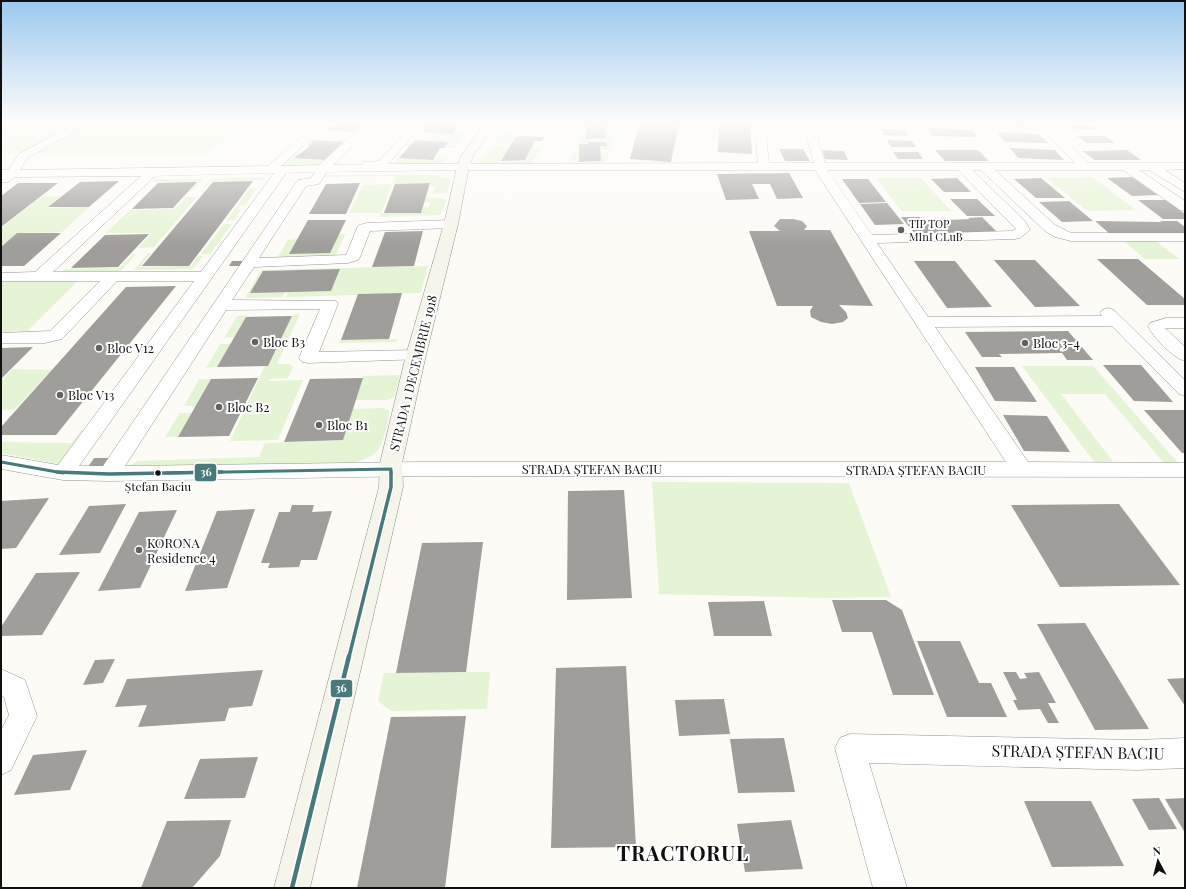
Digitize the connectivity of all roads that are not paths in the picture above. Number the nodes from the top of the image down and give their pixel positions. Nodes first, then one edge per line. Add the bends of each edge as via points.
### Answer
1 (16, 163) edge
2 (283, 163) edge
3 (329, 163) edge
4 (382, 163) edge
5 (464, 163) edge
6 (1083, 163) edge
7 (764, 166) joint
8 (819, 166) junction
9 (961, 166) junction
10 (984, 166) junction
11 (1085, 166) junction
12 (1126, 166) junction
13 (1152, 166) junction
14 (1185, 166) edge
15 (325, 167) junction
16 (463, 167) junction
17 (278, 168) junction
18 (152, 173) junction
19 (6, 174) edge
20 (1, 182) edge
21 (1185, 188) edge
22 (1185, 207) edge
23 (451, 224) junction
24 (1185, 237) edge
25 (868, 240) junction
26 (250, 263) junction
27 (206, 276) junction
28 (39, 277) junction
29 (112, 277) junction
30 (1, 278) edge
31 (223, 305) junction
32 (923, 322) junction
33 (1185, 323) edge
34 (1, 338) edge
35 (416, 355) junction
36 (1185, 356) edge
37 (1185, 390) edge
38 (1, 462) edge
39 (391, 469) junction
40 (1022, 470) junction
41 (1185, 470) edge
42 (63, 473) junction
43 (109, 474) junction
44 (1, 682) edge
45 (1185, 753) edge
46 (1, 760) edge
47 (292, 888) edge
48 (890, 888) edge

1 - 19 street
2 - 17 street
3 - 15 street
4 - 15 street
5 - 16 street, STRADA 1 DECEMBRIE 1918
6 - 11 street
7 - 8 street
7 - 16 street
8 - 9 street
8 - 25 street
9 - 10 street
9 - 25 street via 1020,224 1023,230 1020,233
10 - 11 street
10 - 24 street via 1050,228 1060,234 1071,237
11 - 12 street
12 - 13 street
12 - 22 street
13 - 14 street
13 - 21 street
15 - 16 street
15 - 17 street
15 - 26 street via 315,180 302,183
16 - 23 street, STRADA 1 DECEMBRIE 1918
17 - 18 street via 245,172
17 - 27 street
18 - 19 street
18 - 28 street
19 - 20 street
23 - 26 street via 364,228 352,257 348,259
23 - 35 street, STRADA 1 DECEMBRIE 1918
25 - 32 street
26 - 31 street
27 - 29 street
27 - 42 street
28 - 29 street
28 - 30 street
29 - 34 street via 56,335 45,338
31 - 35 street via 330,304 308,358
31 - 43 street
32 - 37 street via 1111,317
32 - 40 street
33 - 36 street via 1156,326 1159,332
35 - 39 street, STRADA 1 DECEMBRIE 1918
38 - 42 street, STRADA ȘTEFAN BACIU
39 - 40 street, STRADA ȘTEFAN BACIU
39 - 43 street, STRADA ȘTEFAN BACIU
39 - 47 street, STRADA 1 DECEMBRIE 1918 via 391,487
40 - 41 street, STRADA ȘTEFAN BACIU
42 - 43 street, STRADA ȘTEFAN BACIU
44 - 46 street via 15,689 23,716
45 - 48 street, STRADA ȘTEFAN BACIU via 850,748

